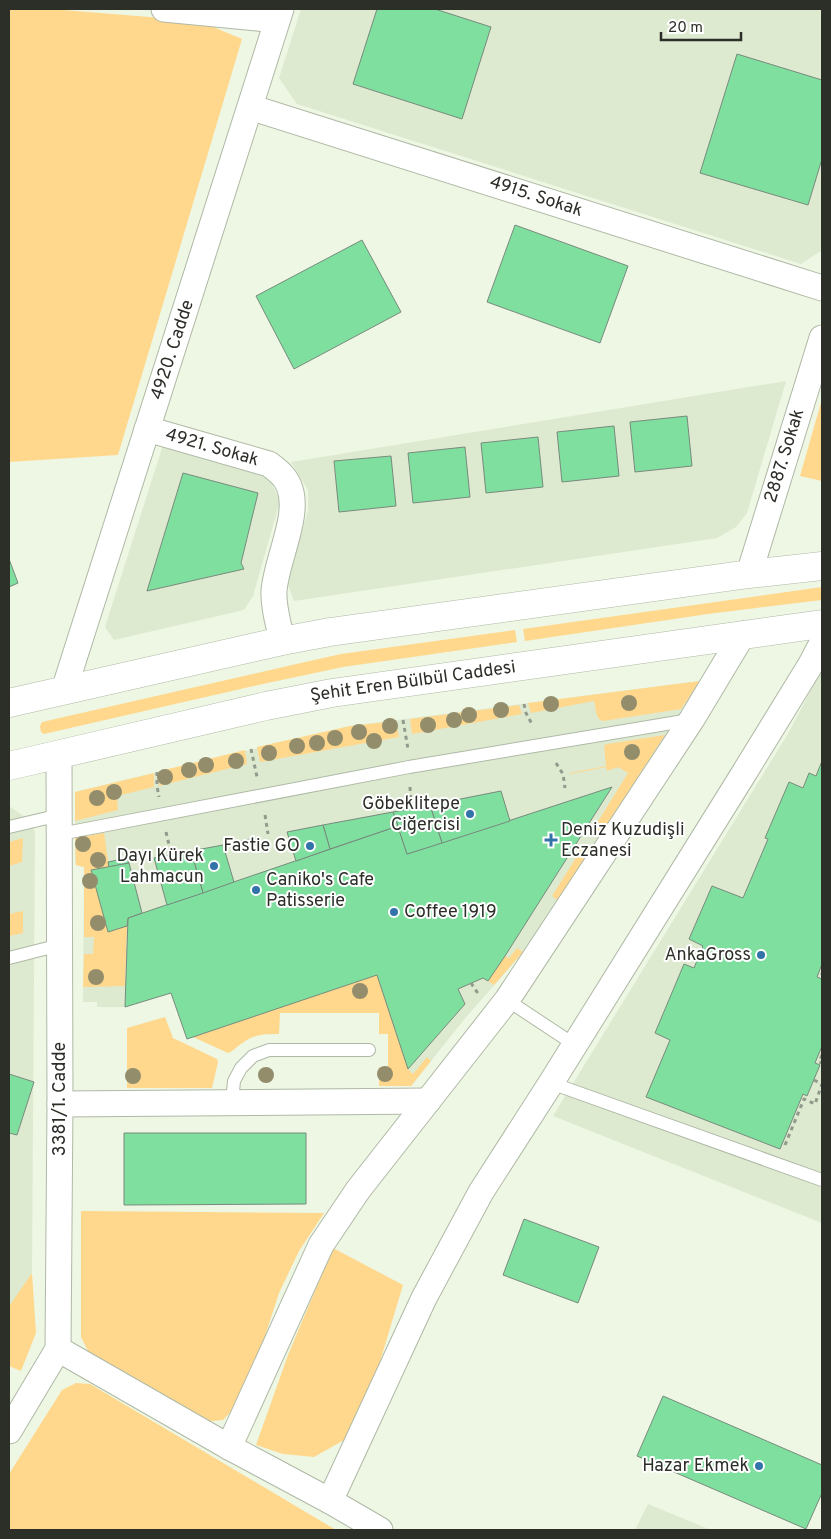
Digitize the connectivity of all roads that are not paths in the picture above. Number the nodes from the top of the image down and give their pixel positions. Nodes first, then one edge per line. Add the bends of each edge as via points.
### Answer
1 (164, 9) edge
2 (279, 14) edge
3 (250, 107) junction
4 (822, 288) edge
5 (822, 338) edge
6 (148, 429) junction
7 (822, 566) edge
8 (748, 574) junction
9 (822, 624) edge
10 (743, 634) junction
11 (282, 641) junction
12 (822, 643) edge
13 (64, 690) junction
14 (9, 703) edge
15 (692, 719) junction
16 (59, 754) junction
17 (9, 766) edge
18 (60, 825) junction
19 (9, 827) edge
20 (60, 945) junction
21 (9, 958) edge
22 (507, 1000) junction
23 (574, 1045) junction
24 (369, 1050) dead end
25 (551, 1083) junction
26 (428, 1101) junction
27 (232, 1102) junction
28 (60, 1104) junction
29 (822, 1180) edge
30 (58, 1349) junction
31 (9, 1431) edge
32 (229, 1447) junction
33 (330, 1501) junction
34 (380, 1530) edge

1 - 2 street
2 - 3 street, 4920. Cadde
3 - 4 street, 4915. Sokak
3 - 6 street, 4920. Cadde
5 - 8 street, 2887. Sokak
6 - 11 street, 4921. Sokak via 269,464 282,474 293,500 274,593
6 - 13 street, 4920. Cadde
7 - 8 main road
8 - 11 main road
9 - 10 main road, Şehit Eren Bülbül Caddesi
10 - 15 street
10 - 16 main road, Şehit Eren Bülbül Caddesi via 332,693
11 - 13 main road
12 - 23 street
13 - 14 main road
15 - 18 lane
15 - 22 street
16 - 17 main road, Şehit Eren Bülbül Caddesi
16 - 18 street, 3381/1. Cadde
18 - 19 lane
18 - 20 street, 3381/1. Cadde
20 - 21 lane
20 - 28 street, 3381/1. Cadde
22 - 23 lane
22 - 26 street
23 - 25 street
24 - 27 lane via 269,1050 253,1056 234,1081
25 - 29 lane
25 - 33 street via 481,1192 428,1290
26 - 27 street
26 - 32 street via 358,1190 321,1246
27 - 28 street
28 - 30 street, 3381/1. Cadde
30 - 31 street
30 - 32 street
32 - 33 street
33 - 34 street

